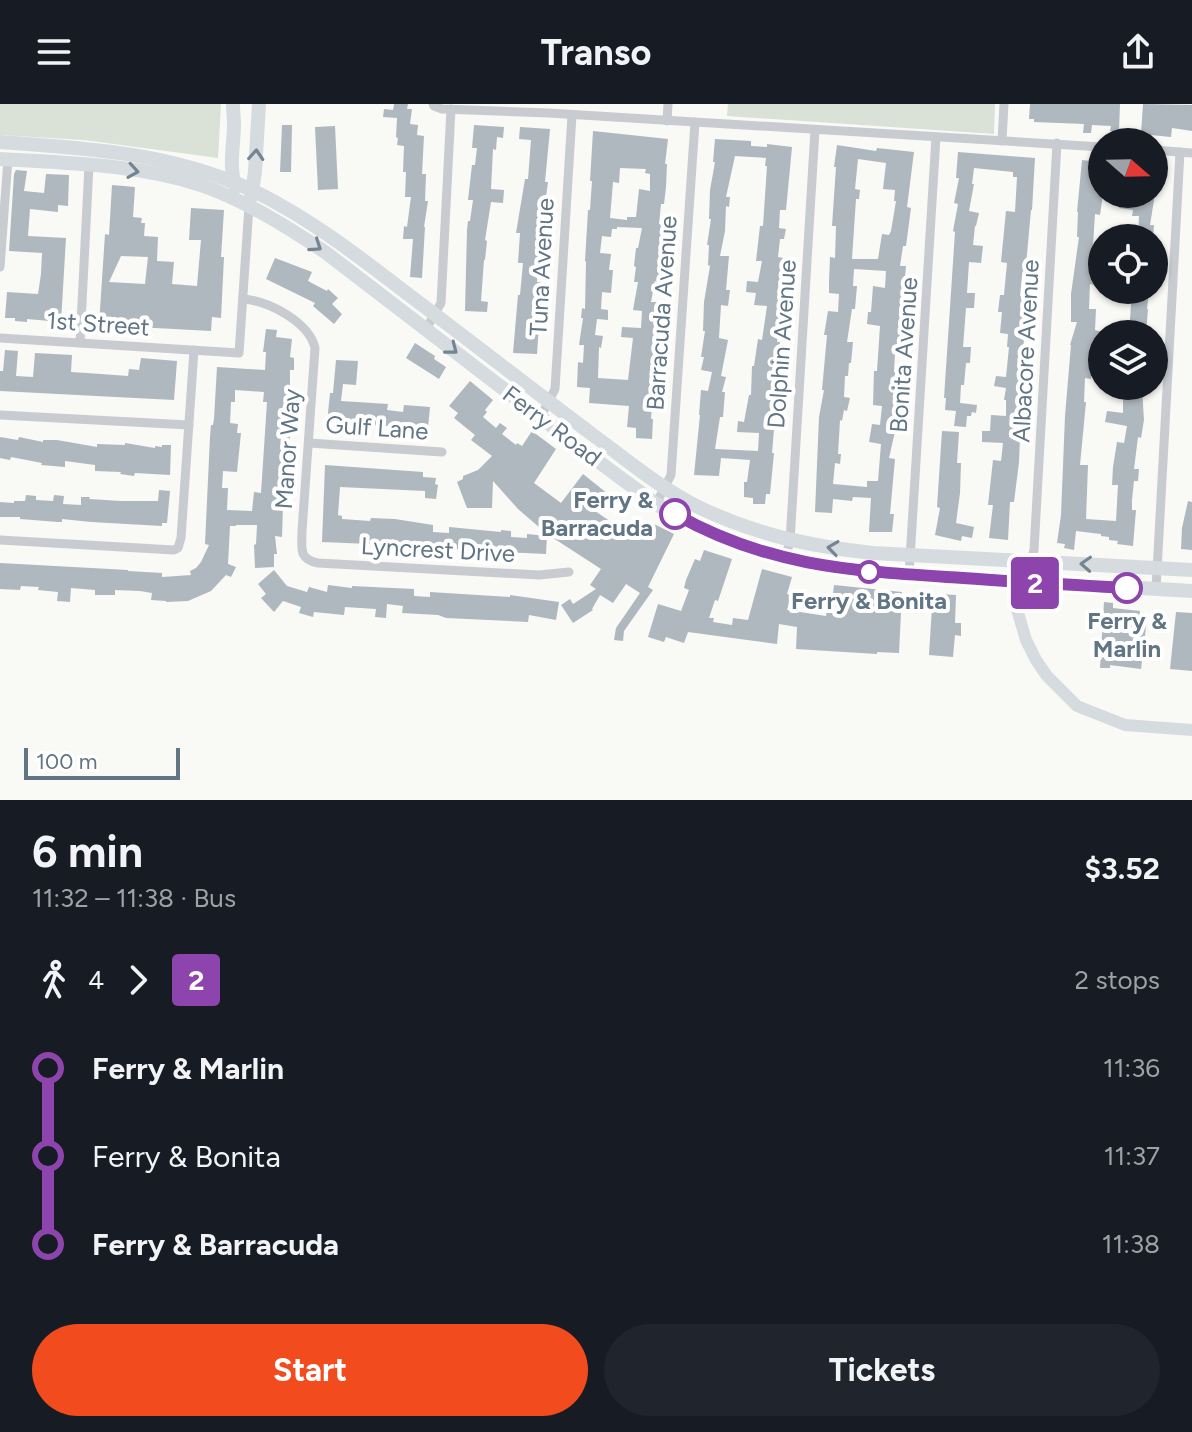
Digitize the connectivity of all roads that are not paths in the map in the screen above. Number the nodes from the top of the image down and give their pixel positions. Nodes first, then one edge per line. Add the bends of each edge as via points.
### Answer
1 (233, 104) edge
2 (259, 104) edge
3 (433, 104) edge
4 (668, 104) edge
5 (1004, 104) edge
6 (549, 108) edge
7 (451, 109) junction
8 (572, 115) junction
9 (667, 121) junction
10 (695, 122) junction
11 (815, 130) junction
12 (936, 137) junction
13 (1002, 141) junction
14 (0, 142) edge
15 (1057, 143) junction
16 (1088, 146) edge
17 (1168, 151) edge
18 (1180, 152) junction
19 (1192, 153) edge
20 (4, 159) edge
21 (89, 165) junction
22 (233, 182) junction
23 (252, 190) junction
24 (249, 206) junction
25 (0, 267) edge
26 (243, 299) junction
27 (435, 314) junction
28 (426, 329) junction
29 (0, 338) edge
30 (80, 343) junction
31 (194, 350) junction
32 (548, 402) junction
33 (0, 415) edge
34 (540, 418) junction
35 (189, 425) junction
36 (309, 443) junction
37 (442, 452) dead end
38 (664, 488) junction
39 (656, 504) junction
40 (0, 540) edge
41 (790, 541) junction
42 (910, 554) junction
43 (306, 559) joint
44 (785, 559) junction
45 (1031, 561) junction
46 (1157, 568) junction
47 (1192, 570) edge
48 (569, 572) dead end
49 (909, 575) junction
50 (1020, 582) junction
51 (1156, 589) junction
52 (1192, 591) edge
53 (1192, 730) edge

1 - 22 main road
23 -> 2 main road
3 - 7 street
4 - 9 street
5 - 13 street
6 - 7 street
6 - 8 street
7 - 27 street via 441,303
8 - 9 street
8 - 32 street, Tuna Avenue via 555,389
9 - 10 street
10 - 11 street
10 - 38 street, Barracuda Avenue via 671,475
11 - 12 street
11 - 41 street, Dolphin Avenue
12 - 13 street
12 - 42 street, Bonita Avenue
13 - 15 street
14 - 22 main road, Ferry Road via 140,155
15 - 16 street
15 - 45 street, Albacore Avenue
17 - 18 street
18 - 19 street
18 - 46 street
20 - 21 main road, Ferry Road
20 - 25 street
21 -> 24 main road, Ferry Road via 187,182
21 - 30 street
22 - 23 main road, Ferry Road
22 - 24 main road
23 - 24 main road
23 - 27 main road, Ferry Road via 306,220
24 - 26 street
24 -> 28 main road, Ferry Road via 325,252
26 - 31 street, 1st Street via 239,353
26 - 36 street, Manor Way via 253,299 310,333 315,355
27 - 28 street
27 - 32 main road, Ferry Road
28 -> 34 main road, Ferry Road
29 - 30 street, 1st Street
30 - 31 street, 1st Street
31 - 35 street
32 - 34 street, Tuna Avenue
32 - 38 main road, Ferry Road
33 - 35 street
34 - 39 main road, Ferry Road
35 - 40 street via 178,548
36 - 37 street, Gulf Lane
36 - 43 street, Manor Way via 302,531
38 - 39 street, Barracuda Avenue
38 - 41 main road, Ferry Road via 722,517
39 - 44 main road, Ferry Road via 737,544
42 -> 41 main road, Ferry Road
41 - 44 street, Dolphin Avenue
42 - 45 main road, Ferry Road
42 - 49 street, Bonita Avenue
43 - 48 street, Lyncrest Drive via 539,575
44 - 49 main road, Ferry Road
46 -> 45 main road, Ferry Road
45 - 50 street
46 - 47 main road, Ferry Road
46 - 51 street
49 - 50 main road, Ferry Road
50 - 51 main road, Ferry Road
50 - 53 street via 1016,606 1026,640 1047,676 1077,706 1125,725
51 - 52 main road, Ferry Road

